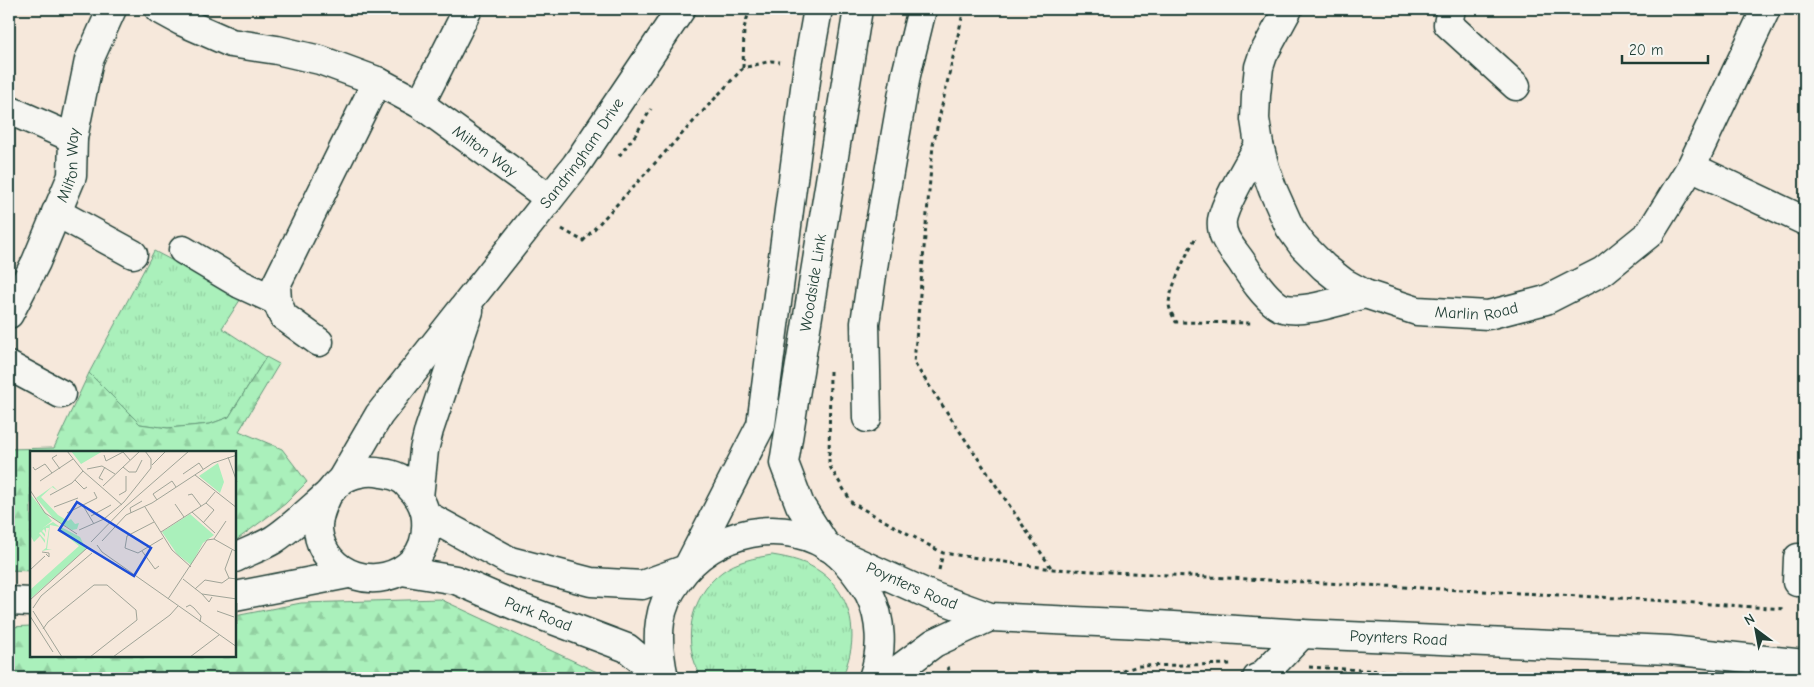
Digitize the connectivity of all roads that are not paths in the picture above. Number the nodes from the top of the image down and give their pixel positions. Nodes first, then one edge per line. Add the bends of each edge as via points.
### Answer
1 (112, 9) edge
2 (159, 9) edge
3 (468, 9) edge
4 (681, 9) edge
5 (818, 9) edge
6 (858, 9) edge
7 (922, 9) edge
8 (1288, 9) edge
9 (1451, 9) edge
10 (1766, 9) edge
11 (377, 81) junction
12 (1516, 86) dead end
13 (420, 104) junction
14 (9, 110) edge
15 (73, 138) junction
16 (1259, 145) junction
17 (1691, 166) junction
18 (549, 198) junction
19 (56, 212) junction
20 (1805, 221) edge
21 (183, 250) dead end
22 (133, 254) dead end
23 (476, 293) junction
24 (1365, 294) junction
25 (277, 301) junction
26 (9, 314) edge
27 (319, 342) dead end
28 (9, 366) edge
29 (61, 394) dead end
30 (867, 418) dead end
31 (334, 488) junction
32 (422, 506) junction
33 (832, 549) junction
34 (236, 558) edge
35 (688, 566) junction
36 (402, 571) junction
37 (348, 574) junction
38 (236, 596) edge
39 (9, 601) edge
40 (30, 602) edge
41 (990, 616) junction
42 (1302, 634) junction
43 (1805, 664) edge
44 (1249, 671) edge
45 (664, 678) edge
46 (873, 678) edge
47 (887, 678) edge

1 - 15 street, Milton Way via 89,60
2 - 11 street, Milton Way via 231,43 320,60
3 - 13 street
4 - 18 street, Sandringham Drive via 576,165
5 - 35 street, Woodside Link via 761,425
6 - 33 street, Woodside Link via 784,463 800,505
7 - 30 street via 906,75 865,323
8 - 16 street, Marlin Road via 1259,67 1255,119
9 - 12 street via 1448,24
10 - 17 street, Marlin Road
11 - 13 street, Milton Way
11 - 25 street via 276,285
13 - 18 street, Milton Way
14 - 15 street
15 - 19 street, Milton Way via 72,176
16 - 24 street, Marlin Road via 1273,190 1290,228 1324,267
16 - 24 street via 1222,220 1223,236 1260,289 1277,306 1288,310
17 - 20 street
17 - 24 street, Marlin Road via 1650,233 1604,271 1546,300 1488,314 1417,311
18 - 23 street, Sandringham Drive
19 - 22 street
19 - 26 street, Milton Way via 36,262
21 - 25 street via 240,284
23 - 31 street, Sandringham Drive via 379,415
23 - 32 street, Sandringham Drive via 429,430 424,450
25 - 27 street via 283,316
28 - 29 street
31 - 32 street via 356,474 374,471 392,474 407,484
31 - 34 street via 274,539
31 - 37 street via 320,511 318,530 323,548 333,563
32 - 35 street via 510,560 591,582 642,585
32 - 36 street via 426,531 423,546
33 - 35 street, Poynters Road via 799,534 770,530 741,534 714,546
33 - 41 street, Poynters Road via 932,596
33 - 46 street via 859,575 874,603 880,634 878,666
35 - 45 street via 669,593 660,621 658,651
36 - 37 street via 385,578 366,579
36 - 45 street, Park Road via 456,580 627,648
37 - 38 street
39 - 40 street
41 - 42 street, Poynters Road
41 - 47 street, Poynters Road via 934,643
42 - 43 street, Poynters Road via 1669,650
42 - 44 street via 1261,677

